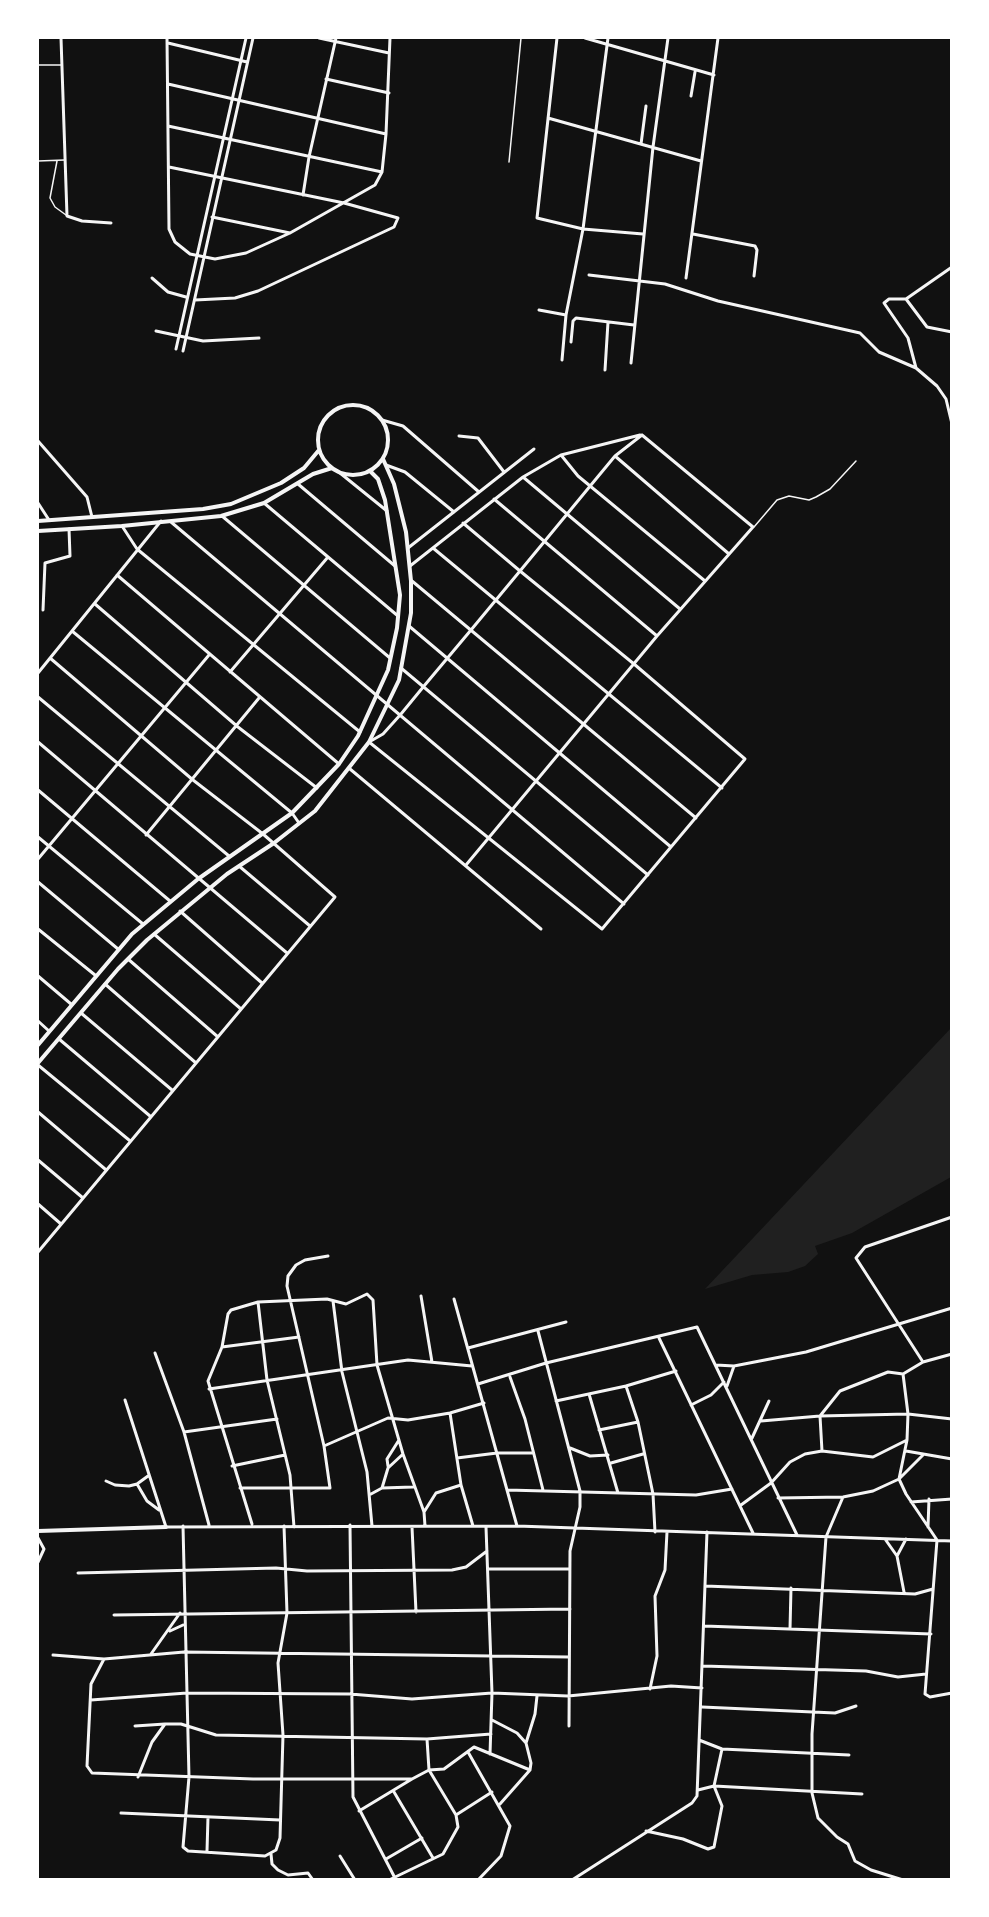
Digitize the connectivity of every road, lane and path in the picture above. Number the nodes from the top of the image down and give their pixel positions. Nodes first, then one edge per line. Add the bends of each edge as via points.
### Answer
1 (61, 38) edge
2 (167, 38) edge
3 (246, 38) edge
4 (252, 38) edge
5 (319, 38) edge
6 (390, 38) edge
7 (521, 38) edge
8 (557, 38) edge
9 (585, 38) edge
10 (608, 38) edge
11 (668, 38) edge
12 (718, 38) edge
13 (335, 39) edge
14 (168, 43) junction
15 (607, 44) junction
16 (389, 53) junction
17 (240, 61) junction
18 (247, 62) junction
19 (666, 63) junction
20 (38, 65) edge
21 (62, 65) junction
22 (695, 72) junction
23 (714, 75) junction
24 (326, 79) junction
25 (168, 84) junction
26 (389, 93) junction
27 (691, 96) dead end
28 (232, 98) junction
29 (238, 100) junction
30 (646, 106) dead end
31 (317, 118) junction
32 (548, 118) junction
33 (168, 126) junction
34 (596, 130) junction
35 (386, 134) junction
36 (223, 139) junction
37 (229, 140) junction
38 (641, 144) junction
39 (653, 147) junction
40 (309, 157) junction
41 (66, 160) junction
42 (38, 161) edge
43 (57, 161) junction
44 (701, 161) junction
45 (509, 162) dead end
46 (169, 167) junction
47 (382, 172) junction
48 (214, 177) junction
49 (221, 178) junction
50 (303, 195) junction
51 (344, 203) junction
52 (67, 216) junction
53 (212, 217) junction
54 (111, 223) dead end
55 (583, 229) junction
56 (290, 233) junction
57 (643, 234) junction
58 (692, 234) junction
59 (196, 257) junction
60 (203, 258) junction
61 (951, 267) edge
62 (589, 275) dead end
63 (754, 276) dead end
64 (152, 278) dead end
65 (686, 278) dead end
66 (639, 280) junction
67 (187, 297) junction
68 (906, 299) junction
69 (195, 300) junction
70 (539, 310) dead end
71 (566, 315) junction
72 (608, 322) junction
73 (634, 325) junction
74 (156, 331) dead end
75 (951, 332) edge
76 (178, 338) junction
77 (259, 338) dead end
78 (186, 339) junction
79 (571, 342) dead end
80 (176, 349) dead end
81 (183, 351) dead end
82 (562, 360) dead end
83 (631, 363) dead end
84 (916, 368) junction
85 (605, 370) dead end
86 (382, 420) junction
87 (951, 424) edge
88 (642, 435) junction
89 (459, 436) dead end
90 (38, 441) edge
91 (534, 449) dead end
92 (319, 450) junction
93 (561, 454) junction
94 (615, 456) junction
95 (383, 459) junction
96 (856, 461) dead end
97 (386, 465) junction
98 (332, 468) junction
99 (370, 471) junction
100 (504, 472) junction
101 (339, 473) junction
102 (524, 477) junction
103 (298, 484) junction
104 (591, 485) junction
105 (479, 492) junction
106 (494, 499) junction
107 (38, 503) edge
108 (264, 503) junction
109 (388, 512) junction
110 (454, 512) junction
111 (567, 514) junction
112 (221, 516) junction
113 (92, 517) junction
114 (49, 520) junction
115 (38, 521) edge
116 (162, 521) junction
117 (171, 521) junction
118 (463, 523) junction
119 (122, 526) junction
120 (753, 527) junction
121 (69, 528) junction
122 (38, 531) edge
123 (544, 542) junction
124 (408, 548) junction
125 (433, 548) junction
126 (137, 549) junction
127 (729, 554) junction
128 (328, 557) junction
129 (410, 566) junction
130 (397, 567) junction
131 (520, 571) junction
132 (117, 575) junction
133 (411, 581) junction
134 (705, 581) junction
135 (304, 586) junction
136 (495, 600) junction
137 (95, 604) junction
138 (680, 609) junction
139 (44, 610) dead end
140 (280, 613) junction
141 (398, 615) junction
142 (409, 626) junction
143 (471, 630) junction
144 (72, 631) junction
145 (657, 636) junction
146 (255, 644) junction
147 (209, 655) junction
148 (50, 657) junction
149 (390, 658) junction
150 (447, 658) junction
151 (634, 664) junction
152 (401, 668) junction
153 (230, 672) junction
154 (38, 673) edge
155 (186, 680) junction
156 (424, 686) junction
157 (378, 695) junction
158 (609, 695) junction
159 (38, 697) edge
160 (259, 698) junction
161 (389, 704) junction
162 (163, 708) junction
163 (401, 714) junction
164 (583, 724) junction
165 (238, 727) junction
166 (360, 732) junction
167 (141, 734) junction
168 (38, 742) edge
169 (369, 742) junction
170 (561, 751) junction
171 (217, 753) junction
172 (117, 762) junction
173 (339, 764) junction
174 (350, 769) junction
175 (193, 780) junction
176 (537, 781) junction
177 (317, 788) junction
178 (722, 788) junction
179 (38, 790) edge
180 (94, 790) junction
181 (170, 807) junction
182 (513, 810) junction
183 (292, 813) junction
184 (696, 818) junction
185 (70, 819) junction
186 (300, 824) junction
187 (263, 834) junction
188 (146, 835) junction
189 (38, 837) edge
190 (489, 837) junction
191 (274, 843) junction
192 (48, 846) junction
193 (671, 847) junction
194 (229, 856) junction
195 (38, 859) edge
196 (239, 866) junction
197 (466, 866) junction
198 (648, 875) junction
199 (198, 879) junction
200 (38, 882) edge
201 (209, 888) junction
202 (170, 901) junction
203 (624, 904) junction
204 (180, 911) junction
205 (143, 924) junction
206 (309, 926) junction
207 (38, 929) edge
208 (541, 929) dead end
209 (154, 934) junction
210 (118, 949) junction
211 (287, 953) junction
212 (128, 959) junction
213 (95, 975) junction
214 (38, 976) edge
215 (262, 983) junction
216 (105, 984) junction
217 (71, 1004) junction
218 (241, 1009) junction
219 (81, 1013) junction
220 (38, 1021) edge
221 (49, 1031) junction
222 (218, 1036) junction
223 (58, 1039) junction
224 (38, 1045) edge
225 (196, 1062) junction
226 (38, 1064) edge
227 (172, 1090) junction
228 (38, 1112) edge
229 (150, 1116) junction
230 (129, 1141) junction
231 (38, 1160) edge
232 (105, 1169) junction
233 (83, 1198) junction
234 (38, 1204) edge
235 (951, 1217) edge
236 (62, 1224) junction
237 (38, 1251) edge
238 (328, 1256) dead end
239 (421, 1296) dead end
240 (454, 1299) dead end
241 (292, 1300) junction
242 (333, 1301) junction
243 (258, 1302) junction
244 (951, 1308) edge
245 (566, 1322) dead end
246 (897, 1325) junction
247 (538, 1331) junction
248 (299, 1336) junction
249 (659, 1338) junction
250 (261, 1342) junction
251 (222, 1347) junction
252 (468, 1348) junction
253 (155, 1353) dead end
254 (951, 1354) edge
255 (432, 1362) junction
256 (923, 1362) junction
257 (546, 1363) junction
258 (377, 1365) junction
259 (716, 1365) junction
260 (472, 1366) junction
261 (734, 1366) junction
262 (676, 1371) junction
263 (342, 1372) junction
264 (307, 1374) junction
265 (903, 1374) junction
266 (509, 1376) junction
267 (267, 1380) junction
268 (478, 1384) junction
269 (726, 1384) junction
270 (626, 1386) junction
271 (209, 1389) junction
272 (589, 1393) junction
273 (125, 1400) dead end
274 (556, 1401) junction
275 (769, 1401) dead end
276 (484, 1403) junction
277 (691, 1405) junction
278 (450, 1413) junction
279 (908, 1414) junction
280 (820, 1416) junction
281 (392, 1418) junction
282 (277, 1419) junction
283 (951, 1419) edge
284 (761, 1421) junction
285 (638, 1422) junction
286 (220, 1426) junction
287 (358, 1430) junction
288 (599, 1430) junction
289 (184, 1432) junction
290 (752, 1438) junction
291 (399, 1440) junction
292 (907, 1440) junction
293 (324, 1446) junction
294 (570, 1448) junction
295 (906, 1451) junction
296 (822, 1452) junction
297 (497, 1453) junction
298 (534, 1453) junction
299 (403, 1454) junction
300 (643, 1454) junction
301 (285, 1455) junction
302 (608, 1455) junction
303 (923, 1455) junction
304 (457, 1458) junction
305 (951, 1459) edge
306 (611, 1463) junction
307 (232, 1466) junction
308 (388, 1468) junction
309 (149, 1475) junction
310 (899, 1479) junction
311 (106, 1481) dead end
312 (771, 1483) junction
313 (137, 1484) junction
314 (461, 1485) junction
315 (413, 1487) junction
316 (240, 1488) junction
317 (382, 1488) junction
318 (291, 1489) junction
319 (732, 1489) junction
320 (507, 1490) junction
321 (543, 1490) junction
322 (580, 1491) junction
323 (618, 1493) junction
324 (371, 1494) junction
325 (654, 1494) junction
326 (843, 1497) junction
327 (778, 1498) junction
328 (929, 1499) junction
329 (951, 1499) edge
330 (910, 1502) junction
331 (741, 1505) junction
332 (161, 1511) junction
333 (424, 1512) junction
334 (252, 1524) junction
335 (209, 1525) junction
336 (350, 1525) junction
337 (183, 1526) junction
338 (284, 1526) junction
339 (372, 1526) junction
340 (412, 1526) junction
341 (473, 1526) junction
342 (516, 1526) junction
343 (166, 1527) junction
344 (294, 1527) junction
345 (425, 1527) junction
346 (486, 1527) junction
347 (928, 1527) junction
348 (575, 1529) junction
349 (38, 1531) edge
350 (656, 1532) junction
351 (667, 1532) junction
352 (707, 1532) junction
353 (753, 1533) junction
354 (797, 1535) junction
355 (826, 1537) junction
356 (38, 1538) edge
357 (885, 1539) junction
358 (906, 1539) junction
359 (937, 1540) junction
360 (951, 1541) edge
361 (487, 1551) junction
362 (897, 1556) junction
363 (38, 1562) edge
364 (284, 1568) junction
365 (413, 1568) junction
366 (184, 1569) junction
367 (489, 1569) junction
368 (569, 1569) junction
369 (350, 1571) junction
370 (78, 1574) dead end
371 (705, 1586) junction
372 (791, 1588) junction
373 (934, 1588) junction
374 (822, 1589) junction
375 (904, 1592) junction
376 (570, 1609) junction
377 (488, 1610) junction
378 (349, 1612) junction
379 (416, 1612) junction
380 (182, 1613) junction
381 (287, 1613) junction
382 (114, 1615) dead end
383 (184, 1625) junction
384 (704, 1626) junction
385 (790, 1629) junction
386 (168, 1631) junction
387 (820, 1631) junction
388 (931, 1634) junction
389 (184, 1652) junction
390 (279, 1654) junction
391 (350, 1654) junction
392 (53, 1655) dead end
393 (150, 1655) junction
394 (490, 1655) junction
395 (569, 1657) junction
396 (104, 1659) junction
397 (703, 1666) junction
398 (817, 1670) junction
399 (926, 1674) junction
400 (702, 1688) junction
401 (650, 1689) junction
402 (492, 1693) junction
403 (951, 1693) edge
404 (187, 1694) junction
405 (350, 1694) junction
406 (281, 1696) junction
407 (537, 1696) junction
408 (568, 1696) junction
409 (91, 1700) junction
410 (856, 1706) dead end
411 (702, 1707) junction
412 (813, 1710) junction
413 (492, 1720) junction
414 (165, 1724) junction
415 (187, 1725) junction
416 (135, 1726) dead end
417 (569, 1726) dead end
418 (491, 1734) junction
419 (283, 1735) junction
420 (353, 1736) junction
421 (427, 1739) junction
422 (699, 1740) junction
423 (526, 1743) junction
424 (722, 1749) junction
425 (812, 1751) junction
426 (468, 1752) junction
427 (490, 1754) junction
428 (849, 1755) dead end
429 (429, 1770) junction
430 (530, 1770) junction
431 (138, 1777) junction
432 (189, 1777) junction
433 (281, 1778) junction
434 (351, 1779) junction
435 (412, 1779) junction
436 (714, 1786) junction
437 (698, 1790) junction
438 (394, 1792) junction
439 (492, 1792) junction
440 (812, 1793) junction
441 (862, 1794) dead end
442 (500, 1804) junction
443 (359, 1811) junction
444 (121, 1813) dead end
445 (186, 1815) junction
446 (456, 1815) junction
447 (208, 1816) junction
448 (280, 1820) junction
449 (645, 1831) junction
450 (422, 1838) junction
451 (207, 1851) junction
452 (271, 1854) junction
453 (340, 1856) dead end
454 (433, 1858) junction
455 (386, 1859) junction
456 (396, 1878) edge
457 (312, 1880) edge
458 (356, 1880) edge
459 (389, 1880) edge
460 (478, 1880) edge
461 (572, 1880) edge
462 (903, 1880) edge

1 - 21 street
2 - 14 street
3 - 17 street
4 - 18 street
5 - 13 street
6 - 16 street
7 - 45 lane
8 - 32 street
9 - 15 street
10 - 15 street
11 - 19 street
12 - 23 street
13 - 16 street
13 - 24 street
14 - 17 street
14 - 25 street
15 - 19 street
15 - 34 street
16 - 26 street
17 - 18 street
17 - 28 street
18 - 29 street
19 - 22 street
19 - 39 street
20 - 21 lane
21 - 41 street
22 - 23 street
22 - 27 street
23 - 44 street
24 - 26 street
24 - 31 street
25 - 28 street
25 - 33 street
26 - 35 street
28 - 29 street
28 - 36 street
29 - 31 street
29 - 37 street
30 - 38 street
31 - 35 street
31 - 40 street
32 - 34 street
32 - 55 street via 537,218
33 - 36 street
33 - 46 street
34 - 38 street
34 - 55 street
35 - 47 street
36 - 37 street
36 - 48 street
37 - 40 street
37 - 49 street
38 - 39 street
39 - 44 street
39 - 57 street
40 - 47 street
40 - 50 street
41 - 43 lane
41 - 52 street
42 - 43 lane
43 - 52 lane via 51,198
44 - 58 street
46 - 48 street
46 - 59 street via 169,229 176,242
47 - 51 street via 372,188
48 - 49 street
48 - 59 street
49 - 50 street
49 - 53 street
50 - 51 street
51 - 56 street
51 - 69 street via 398,218 394,227 258,291 229,299
52 - 54 street
53 - 56 street
53 - 60 street
55 - 57 street
55 - 71 street
56 - 60 street via 235,256
57 - 66 street
58 - 63 street via 755,246
58 - 65 street
59 - 60 street
59 - 67 street
60 - 69 street
61 - 68 street
62 - 66 street
64 - 67 street via 168,292
66 - 73 street
66 - 84 street via 860,333 879,352
67 - 76 street
68 - 75 street via 927,327
68 - 84 street via 889,299 884,303 908,338
69 - 78 street
70 - 71 street
71 - 82 street
72 - 73 street
72 - 79 street via 575,320
72 - 85 street
73 - 83 street
74 - 76 street
76 - 78 street
76 - 80 street
77 - 78 street
78 - 81 street
84 - 87 street via 942,393 949,406
86 - 92 street via 366,408 337,408 319,430
86 - 95 street via 388,439
86 - 105 street via 403,426
88 - 93 street
88 - 94 street
88 - 120 street
89 - 100 street via 478,438
90 - 113 street via 87,497
91 - 100 street
92 - 98 street
92 - 113 street via 304,468 281,483 231,504
93 - 102 street
93 - 104 street via 578,476
94 - 104 street
94 - 127 street
95 - 97 street
95 - 99 street
96 - 120 lane via 830,489 816,497 809,500 789,496 777,500
97 - 110 street via 405,472
97 - 124 street
98 - 101 street
98 - 103 street
99 - 101 street
99 - 109 street via 378,479
100 - 105 street
101 - 109 street
102 - 106 street
102 - 111 street
103 - 108 street
103 - 130 street
104 - 111 street
104 - 134 street
105 - 110 street
106 - 118 street
106 - 123 street
107 - 114 street
108 - 112 street
108 - 128 street
109 - 130 street
110 - 124 street
111 - 123 street
111 - 138 street
112 - 117 street
112 - 135 street
113 - 114 street
114 - 115 street
116 - 117 street
116 - 119 street
116 - 126 street
117 - 140 street
118 - 125 street
118 - 131 street
119 - 121 street
119 - 126 street
120 - 127 street
121 - 122 street
121 - 139 street via 70,555 45,563
123 - 131 street
123 - 145 street
124 - 129 street
125 - 129 street
125 - 136 street
126 - 132 street
126 - 146 street
127 - 134 street
128 - 135 street
128 - 141 street
129 - 133 street
130 - 141 street
131 - 136 street
131 - 151 street
132 - 137 street
132 - 147 street
133 - 142 street
133 - 143 street
134 - 138 street
135 - 140 street
135 - 149 street
136 - 143 street
136 - 158 street
137 - 144 street
137 - 155 street
138 - 145 street
140 - 146 street
140 - 157 street
141 - 149 street
142 - 150 street
142 - 152 street
143 - 150 street
143 - 164 street
144 - 148 street
144 - 162 street
145 - 151 street
146 - 153 street
146 - 166 street
147 - 153 street
147 - 155 street
148 - 154 street
148 - 167 street
149 - 157 street
150 - 156 street
150 - 170 street
151 - 158 street
151 - 178 street via 744,757
152 - 156 street
152 - 161 street
153 - 160 street
155 - 162 street
155 - 165 street
156 - 163 street
156 - 176 street
157 - 161 street
157 - 166 street
158 - 164 street
158 - 178 street
159 - 172 street
160 - 165 street
160 - 173 street
161 - 163 street
161 - 169 street
162 - 167 street
162 - 171 street
163 - 169 street via 383,734
163 - 182 street
164 - 170 street
164 - 184 street
165 - 171 street
165 - 177 street
166 - 173 street
167 - 172 street
167 - 175 street
168 - 180 street
169 - 174 street
169 - 190 street
170 - 176 street
170 - 193 street
171 - 175 street
171 - 183 street
172 - 180 street
172 - 181 street
173 - 177 street
174 - 186 street
174 - 197 street
175 - 181 street
175 - 187 street
176 - 182 street
176 - 198 street
177 - 183 street
178 - 184 street
179 - 185 street
180 - 185 street
180 - 188 street
181 - 188 street
181 - 194 street
182 - 190 street
182 - 203 street
183 - 186 street
183 - 187 street
184 - 193 street
185 - 192 street
185 - 202 street
186 - 191 street
187 - 191 street
187 - 194 street
188 - 199 street
189 - 192 street
190 - 197 street
190 - 203 street via 599,929
191 - 196 street
191 - 206 street via 334,897
192 - 195 street
192 - 205 street
193 - 198 street
194 - 199 street
196 - 201 street
196 - 206 street
197 - 208 street
198 - 203 street
199 - 201 street
199 - 202 street
200 - 210 street
201 - 204 street
201 - 211 street
202 - 205 street
204 - 209 street
204 - 215 street
205 - 210 street
206 - 211 street
207 - 213 street
209 - 212 street
209 - 218 street
210 - 213 street
211 - 215 street
212 - 216 street
212 - 222 street
213 - 217 street
214 - 217 street
215 - 218 street
216 - 219 street
216 - 225 street
217 - 221 street
218 - 222 street
219 - 223 street
219 - 227 street
220 - 221 street
221 - 224 street
222 - 225 street
223 - 226 street
223 - 229 street
225 - 227 street
226 - 230 street
227 - 229 street
228 - 232 street
229 - 230 street
230 - 232 street
231 - 233 street
232 - 233 street
233 - 236 street
234 - 236 street
235 - 246 street via 859,1251 856,1258
236 - 237 street
238 - 241 street via 302,1261 292,1269 287,1286
239 - 255 street
240 - 252 street
241 - 242 street
241 - 243 street
241 - 248 street
242 - 258 street via 346,1304 367,1294 372,1297
242 - 263 street
243 - 250 street
243 - 251 street via 231,1310
244 - 246 street
245 - 247 street
246 - 256 street
246 - 261 street via 806,1352
247 - 252 street
247 - 257 street
248 - 250 street
248 - 264 street
249 - 257 street
249 - 259 street via 697,1328
249 - 262 street
250 - 251 street
250 - 267 street
251 - 271 street via 208,1375
252 - 260 street
253 - 289 street
254 - 256 street
255 - 258 street via 408,1360
255 - 260 street
256 - 265 street
257 - 266 street
257 - 274 street
258 - 263 street
258 - 281 street
259 - 261 street
259 - 269 street
260 - 268 street
261 - 269 street
262 - 270 street
262 - 277 street
263 - 264 street
263 - 287 street
264 - 267 street
264 - 293 street
265 - 279 street
265 - 280 street via 888,1372 847,1386
266 - 268 street
266 - 298 street
267 - 271 street
267 - 282 street
268 - 276 street
269 - 277 street
269 - 290 street
270 - 272 street
270 - 285 street
271 - 286 street
272 - 274 street
272 - 288 street
273 - 309 street
274 - 294 street
275 - 284 street
276 - 278 street
276 - 297 street
277 - 319 street
278 - 281 street via 408,1420
278 - 304 street
279 - 280 street
279 - 283 street
279 - 292 street
280 - 284 street
280 - 296 street
281 - 287 street
281 - 291 street
282 - 286 street
282 - 301 street
284 - 290 street
285 - 288 street
285 - 300 street
286 - 289 street
286 - 307 street
287 - 293 street
287 - 324 street
288 - 302 street
289 - 335 street
290 - 312 street
291 - 299 street
291 - 308 street via 387,1460
292 - 295 street
292 - 296 street via 873,1457
293 - 318 street via 330,1488
294 - 302 street via 590,1456
294 - 322 street
295 - 303 street
295 - 310 street
296 - 312 street via 805,1454 790,1462
297 - 298 street
297 - 304 street
297 - 320 street
298 - 321 street
299 - 308 street
299 - 315 street
300 - 306 street
300 - 325 street
301 - 307 street
301 - 318 street
302 - 306 street
303 - 305 street
303 - 310 street
304 - 314 street
306 - 323 street
307 - 316 street
308 - 317 street
309 - 313 street
309 - 332 street
310 - 326 street via 873,1491
310 - 330 street
311 - 313 street via 122,1486
312 - 327 street
312 - 331 street
313 - 332 street via 147,1501
314 - 333 street via 436,1493
314 - 341 street
315 - 317 street
315 - 333 street
316 - 318 street
316 - 334 street
317 - 324 street
318 - 344 street
319 - 325 street via 696,1495
319 - 331 street
320 - 321 street
320 - 342 street
321 - 322 street
322 - 323 street
322 - 348 street
323 - 325 street
324 - 339 street
325 - 350 street
326 - 327 street
326 - 355 street
327 - 354 street
328 - 329 street
328 - 330 street
328 - 347 street
330 - 347 street
331 - 353 street
332 - 343 street
333 - 345 street
334 - 335 street
334 - 338 street
335 - 337 street
336 - 339 street
336 - 344 street
336 - 369 street
337 - 343 street
337 - 366 street
338 - 344 street
338 - 364 street
339 - 340 street
340 - 345 street
340 - 365 street
341 - 345 street
341 - 346 street
342 - 346 street
342 - 348 street
343 - 349 street
346 - 361 street
347 - 359 street
348 - 350 street
348 - 368 street
350 - 351 street
351 - 352 street
351 - 401 street via 665,1570 656,1596 657,1656
352 - 353 street
352 - 371 street
353 - 354 street
354 - 355 street
355 - 357 street
355 - 374 street
356 - 363 street via 44,1549
357 - 358 street
357 - 362 street
358 - 359 street
358 - 362 street
359 - 360 street
359 - 373 street
361 - 365 street via 460,1569
361 - 367 street
362 - 375 street
364 - 366 street
364 - 369 street
364 - 381 street
365 - 369 street
365 - 379 street
366 - 370 street
366 - 380 street
367 - 368 street
367 - 377 street
368 - 376 street
369 - 378 street
371 - 372 street
371 - 384 street
372 - 374 street
372 - 385 street
373 - 375 street via 923,1593
373 - 388 street
374 - 375 street
374 - 387 street
376 - 377 street
376 - 395 street
377 - 379 street
377 - 394 street
378 - 379 street
378 - 381 street
378 - 391 street
380 - 381 street
380 - 382 street
380 - 383 street
380 - 386 street
381 - 390 street
383 - 386 street
383 - 389 street
384 - 385 street
384 - 397 street
385 - 387 street
386 - 393 street
387 - 388 street
387 - 398 street
388 - 399 street
389 - 390 street
389 - 393 street
389 - 404 street
390 - 391 street
390 - 406 street
391 - 394 street
391 - 405 street
392 - 396 street
393 - 396 street
394 - 395 street
394 - 402 street
395 - 408 street
396 - 409 street via 93,1677
397 - 398 street
397 - 400 street
398 - 399 street via 866,1671 898,1677
398 - 412 street
399 - 403 street via 926,1694 930,1697
400 - 401 street
400 - 411 street
401 - 408 street
402 - 405 street via 412,1699
402 - 407 street
402 - 413 street
404 - 406 street
404 - 409 street
404 - 415 street
405 - 406 street
405 - 420 street
406 - 419 street
407 - 408 street
407 - 423 street
408 - 417 street
409 - 431 street via 89,1772
410 - 412 street via 841,1712
411 - 412 street
411 - 422 street
412 - 425 street
413 - 418 street
413 - 423 street
414 - 415 street
414 - 416 street
414 - 431 street via 152,1742
415 - 419 street via 216,1735
415 - 432 street
418 - 421 street
418 - 427 street
419 - 420 street
419 - 433 street
420 - 421 street
420 - 434 street
421 - 429 street
422 - 424 street
422 - 437 street
423 - 430 street
424 - 425 street
424 - 436 street
425 - 428 street
425 - 440 street
426 - 427 street via 472,1747
426 - 429 street via 444,1768
426 - 439 street
427 - 430 street
429 - 435 street
429 - 446 street
430 - 442 street
431 - 432 street
432 - 433 street
432 - 445 street
433 - 434 street
433 - 448 street
434 - 435 street
434 - 443 street
435 - 438 street
436 - 437 street
436 - 440 street
436 - 449 street via 722,1806 711,1849
437 - 449 street via 692,1803
438 - 443 street
438 - 450 street
439 - 442 street
439 - 446 street
440 - 441 street
440 - 462 street via 818,1818 848,1844 855,1861
442 - 460 street via 510,1826 505,1847
443 - 455 street
444 - 445 street
445 - 447 street
445 - 451 street via 183,1847 186,1851
446 - 454 street via 458,1827 443,1854
447 - 448 street
447 - 451 street
448 - 452 street via 280,1842
449 - 461 street
450 - 454 street
450 - 455 street
451 - 452 street
452 - 457 street via 272,1864 278,1870 288,1875 308,1873
453 - 458 street
454 - 456 street
455 - 456 street
456 - 459 street

